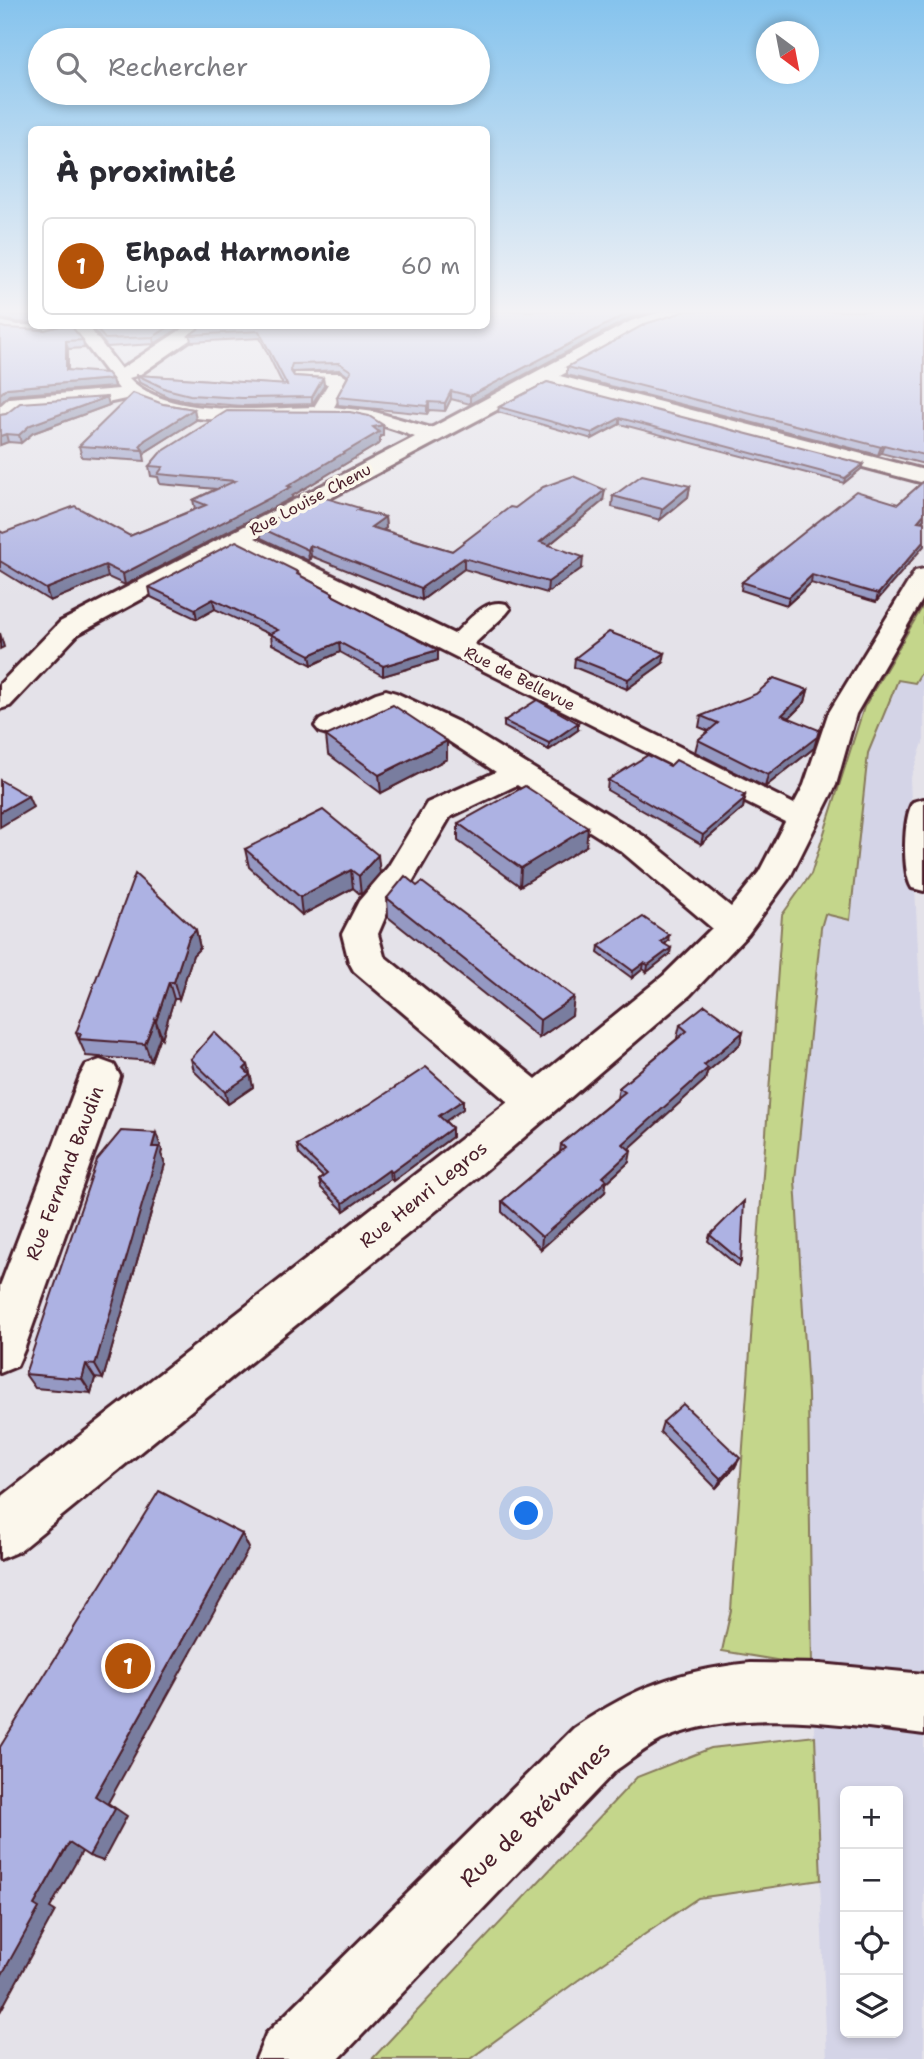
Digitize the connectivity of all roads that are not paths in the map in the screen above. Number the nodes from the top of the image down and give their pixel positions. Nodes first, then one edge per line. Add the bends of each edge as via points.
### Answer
1 (186, 407) edge
2 (324, 407) edge
3 (487, 407) edge
4 (653, 407) edge
5 (226, 412) junction
6 (320, 414) junction
7 (191, 435) edge
8 (432, 436) junction
9 (924, 477) edge
10 (236, 538) junction
11 (924, 576) edge
12 (497, 609) dead end
13 (457, 646) junction
14 (0, 701) edge
15 (330, 726) dead end
16 (518, 773) junction
17 (924, 809) edge
18 (803, 817) junction
19 (924, 880) edge
20 (736, 925) junction
21 (100, 1076) dead end
22 (535, 1102) junction
23 (0, 1350) edge
24 (0, 1532) edge
25 (924, 1704) edge
26 (291, 2059) edge

1 - 5 street
2 - 6 street
3 - 8 street, Rue Louise Chenu
4 - 9 street
5 - 6 street
5 - 7 street
6 - 8 street via 385,419
8 - 10 street, Rue Louise Chenu
10 - 13 street, Rue de Bellevue
10 - 14 street, Rue Louise Chenu via 69,628
11 - 18 street, Rue Henri Legros via 842,713 820,785
12 - 13 street
13 - 18 street, Rue de Bellevue via 787,813
15 - 16 street via 386,699 449,728
16 - 20 street via 633,844 721,918
16 - 22 street via 438,810 400,874 372,908 360,934 367,962
17 - 19 street
18 - 20 street, Rue Henri Legros via 773,877
20 - 22 street, Rue Henri Legros via 677,985
21 - 23 street, Rue Fernand Baudin
22 - 24 street, Rue Henri Legros
25 - 26 street, Rue de Brévannes via 803,1691 706,1697 648,1715 595,1749

